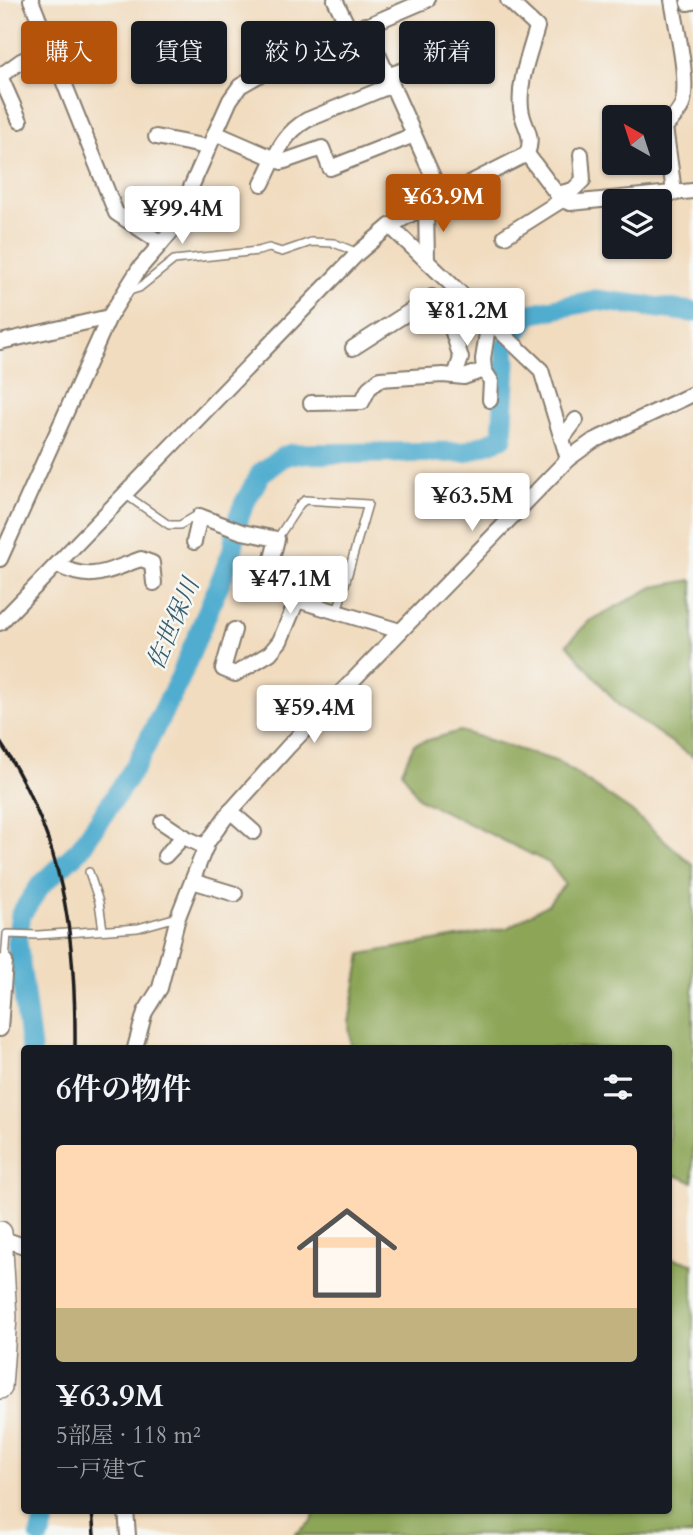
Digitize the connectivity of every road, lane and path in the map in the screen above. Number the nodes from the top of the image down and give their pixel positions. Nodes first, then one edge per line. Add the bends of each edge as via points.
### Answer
1 (31, 0) edge
2 (335, 0) edge
3 (426, 0) edge
4 (508, 0) edge
5 (673, 0) edge
6 (39, 21) edge
7 (346, 21) edge
8 (375, 21) edge
9 (21, 61) edge
10 (385, 71) edge
11 (688, 74) edge
12 (399, 75) edge
13 (0, 76) edge
14 (389, 80) junction
15 (65, 84) edge
16 (243, 84) edge
17 (20, 121) dead end
18 (215, 133) junction
19 (414, 135) junction
20 (156, 137) dead end
21 (208, 148) junction
22 (527, 154) junction
23 (581, 155) dead end
24 (274, 160) junction
25 (262, 184) dead end
26 (693, 191) edge
27 (674, 192) junction
28 (442, 197) junction
29 (560, 197) junction
30 (426, 207) junction
31 (390, 226) junction
32 (505, 236) dead end
33 (161, 243) junction
34 (358, 253) junction
35 (427, 261) junction
36 (122, 293) junction
37 (109, 317) junction
38 (489, 320) junction
39 (0, 342) edge
40 (353, 348) dead end
41 (484, 370) junction
42 (455, 376) junction
43 (693, 394) edge
44 (490, 400) dead end
45 (311, 403) dead end
46 (576, 420) dead end
47 (562, 439) junction
48 (568, 459) junction
49 (126, 495) junction
50 (201, 517) junction
51 (277, 539) junction
52 (194, 542) dead end
53 (0, 559) edge
54 (57, 565) junction
55 (154, 583) dead end
56 (297, 600) junction
57 (337, 612) junction
58 (0, 623) edge
59 (234, 629) dead end
60 (400, 631) junction
61 (230, 811) junction
62 (162, 822) dead end
63 (254, 832) dead end
64 (184, 836) junction
65 (206, 847) junction
66 (165, 856) dead end
67 (89, 872) dead end
68 (192, 881) junction
69 (231, 890) dead end
70 (178, 917) junction
71 (103, 930) junction
72 (5, 961) joint
73 (0, 1028) edge
74 (136, 1045) edge
75 (9, 1241) edge
76 (0, 1387) edge
77 (126, 1514) edge
78 (128, 1535) edge

1 - 6 street
2 - 7 street
3 - 8 street
4 - 22 street via 537,27 522,79 521,108 532,141
5 - 11 street
9 - 13 street
10 - 14 street
11 - 27 street via 682,105 665,127
12 - 14 street
13 - 17 street
14 - 19 street
14 - 24 street via 295,128
15 - 33 street via 117,213
16 - 18 street via 230,100
18 - 21 street
18 - 24 street
19 - 24 street via 330,168 322,148 282,162
19 - 28 street
20 - 21 street
21 - 33 street via 171,232
22 - 28 street
22 - 29 street
23 - 29 street via 583,180
24 - 25 street
26 - 27 street
27 - 29 street via 570,203
28 - 30 street
29 - 32 street
30 - 31 street
30 - 35 street
31 - 34 street
31 - 35 street
33 - 36 street
34 - 36 lane via 334,243 311,242 282,252 269,248 174,260 139,288
34 - 49 street
35 - 38 street
36 - 37 street
37 - 39 street
37 - 53 street
38 - 41 street
38 - 47 street via 541,370
40 - 42 street via 432,297 446,310 461,358
41 - 42 street
41 - 44 street via 491,382
42 - 45 street via 380,379 362,402
43 - 48 street via 593,441
46 - 47 street
47 - 48 street
48 - 60 street
49 - 50 lane via 169,525 180,525 198,514
49 - 54 street
50 - 51 street
50 - 52 street
51 - 56 street via 264,590
51 - 57 lane via 305,500 368,504
54 - 55 street via 83,576 141,559 152,563
54 - 58 street
56 - 57 street
56 - 59 street via 270,653 235,674 223,669
57 - 60 street
60 - 61 street
61 - 63 street
61 - 65 street
62 - 64 street
64 - 65 street
64 - 66 street
65 - 68 street
67 - 71 lane
68 - 69 street
68 - 70 street
70 - 71 lane via 138,928
70 - 74 street via 160,988 145,1012
71 - 72 lane via 7,934
72 - 73 street
75 - 76 highway
77 - 78 street

